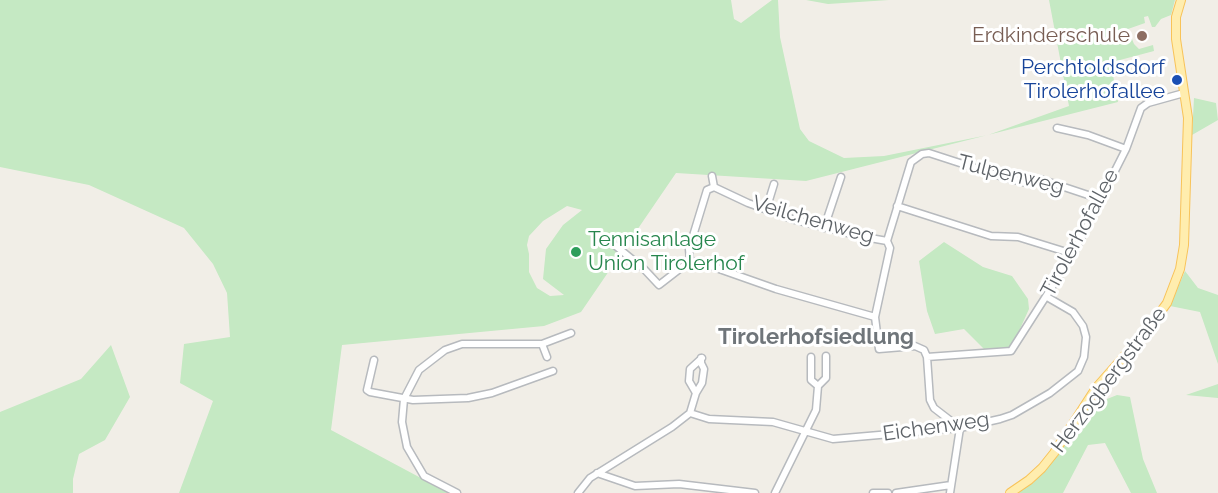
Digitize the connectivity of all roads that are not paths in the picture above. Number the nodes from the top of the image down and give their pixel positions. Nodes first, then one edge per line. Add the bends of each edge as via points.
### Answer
1 (1181, 0) edge
2 (1184, 93) junction
3 (1057, 128) dead end
4 (1126, 149) junction
5 (712, 176) dead end
6 (841, 177) dead end
7 (774, 184) dead end
8 (710, 189) junction
9 (1100, 199) junction
10 (897, 206) junction
11 (766, 210) junction
12 (824, 228) junction
13 (606, 238) dead end
14 (887, 241) junction
15 (1073, 254) junction
16 (690, 261) junction
17 (1047, 297) junction
18 (875, 317) junction
19 (571, 333) dead end
20 (542, 344) junction
21 (826, 356) dead end
22 (547, 357) dead end
23 (812, 357) dead end
24 (927, 357) junction
25 (374, 360) dead end
26 (553, 371) dead end
27 (818, 386) junction
28 (696, 393) junction
29 (404, 399) junction
30 (690, 413) junction
31 (960, 428) junction
32 (805, 431) junction
33 (597, 473) junction
34 (951, 485) junction
35 (458, 493) edge
36 (578, 493) edge
37 (755, 493) edge
38 (775, 493) edge
39 (873, 493) edge
40 (888, 493) edge
41 (896, 493) edge
42 (950, 493) edge
43 (1010, 493) edge

1 - 2 main road, Herzogbergstraße via 1176,39
2 - 4 street, Tirolerhofallee via 1144,105
2 - 43 main road, Herzogbergstraße via 1188,118 1184,245 1167,303 1096,388 1054,453 1029,480
3 - 4 street
4 - 9 street, Tirolerhofallee
5 - 8 street
6 - 12 street
7 - 11 street
8 - 11 street, Veilchenweg
8 - 16 street via 689,249
9 - 10 street, Tulpenweg via 1040,178 1026,183 929,153 911,162
9 - 15 street, Tirolerhofallee
10 - 14 street
10 - 15 street via 991,236 1018,237
11 - 12 street, Veilchenweg
12 - 14 street, Veilchenweg
13 - 16 street via 658,285
14 - 18 street via 890,248
15 - 17 street, Tirolerhofallee
16 - 18 street
17 - 24 street, Tirolerhofallee via 1011,351
17 - 31 street, Eichenweg via 1073,312 1083,326 1084,357 1078,371 1012,415
18 - 24 street via 879,349 915,346 924,350
19 - 20 street
20 - 22 street
20 - 29 street via 476,343 445,350 419,370
21 - 27 street via 826,378
23 - 27 street via 811,380
24 - 31 street via 930,400 934,408
25 - 29 street via 367,390
26 - 29 street via 468,398
27 - 32 street via 816,410
28 - 28 street via 702,383 702,358 690,369 689,381
28 - 30 street
29 - 35 street via 402,422 407,447 424,476
30 - 32 street, Eichenweg via 709,419 773,422
30 - 33 street
31 - 32 street, Eichenweg via 833,439
31 - 34 street
32 - 38 street
33 - 36 street
33 - 37 street via 635,486 680,484
34 - 41 street
34 - 42 street
39 - 40 street

